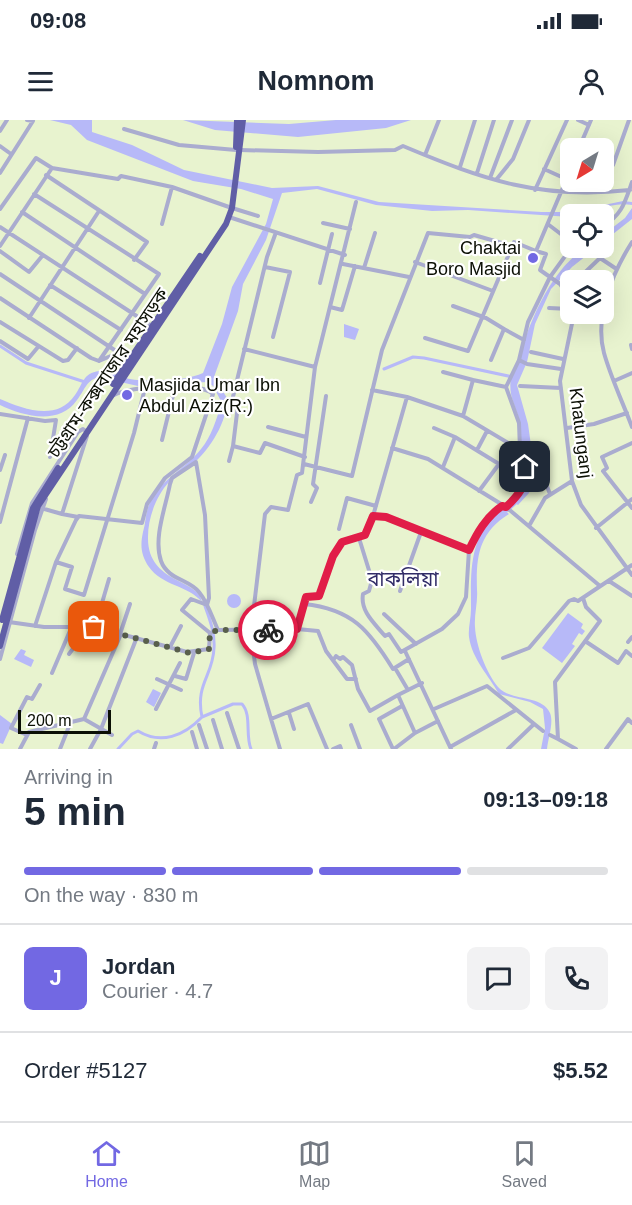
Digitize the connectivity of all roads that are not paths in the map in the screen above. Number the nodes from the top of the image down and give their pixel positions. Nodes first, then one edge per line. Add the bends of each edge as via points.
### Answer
1 (7, 120) edge
2 (27, 120) edge
3 (237, 120) edge
4 (243, 120) edge
5 (438, 120) edge
6 (475, 120) edge
7 (494, 120) edge
8 (512, 120) edge
9 (529, 120) edge
10 (567, 120) edge
11 (578, 120) edge
12 (591, 120) edge
13 (629, 120) edge
14 (589, 125) junction
15 (124, 129) dead end
16 (0, 131) edge
17 (583, 138) edge
18 (0, 146) edge
19 (238, 146) junction
20 (11, 154) junction
21 (425, 155) junction
22 (614, 162) edge
23 (460, 167) junction
24 (52, 168) junction
25 (544, 170) junction
26 (0, 173) edge
27 (477, 173) junction
28 (46, 175) junction
29 (560, 176) edge
30 (490, 178) junction
31 (496, 180) junction
32 (632, 182) edge
33 (172, 187) junction
34 (631, 188) edge
35 (535, 190) junction
36 (561, 193) junction
37 (34, 194) junction
38 (356, 202) dead end
39 (231, 207) junction
40 (0, 209) edge
41 (100, 210) junction
42 (22, 212) junction
43 (258, 216) dead end
44 (229, 218) junction
45 (614, 219) edge
46 (323, 223) dead end
47 (162, 224) dead end
48 (549, 225) junction
49 (0, 227) edge
50 (87, 229) junction
51 (350, 229) junction
52 (9, 232) junction
53 (375, 233) dead end
54 (560, 233) edge
55 (273, 234) junction
56 (332, 234) dead end
57 (632, 242) edge
58 (0, 246) edge
59 (512, 246) junction
60 (75, 247) junction
61 (328, 250) junction
62 (536, 250) junction
63 (0, 251) edge
64 (43, 255) junction
65 (345, 255) junction
66 (564, 258) edge
67 (134, 260) junction
68 (415, 262) junction
69 (343, 264) junction
70 (355, 266) junction
71 (62, 267) junction
72 (265, 267) junction
73 (364, 268) junction
74 (615, 268) junction
75 (587, 270) edge
76 (614, 271) edge
77 (0, 274) edge
78 (409, 277) junction
79 (551, 277) junction
80 (185, 283) junction
81 (320, 283) dead end
82 (560, 284) edge
83 (50, 285) junction
84 (493, 291) junction
85 (145, 294) junction
86 (0, 298) edge
87 (40, 301) junction
88 (453, 306) dead end
89 (330, 307) junction
90 (549, 308) dead end
91 (560, 309) edge
92 (132, 313) junction
93 (481, 317) junction
94 (29, 318) junction
95 (0, 322) edge
96 (572, 324) edge
97 (602, 324) edge
98 (152, 326) junction
99 (504, 329) junction
100 (121, 330) junction
101 (273, 337) dead end
102 (425, 338) dead end
103 (524, 340) junction
104 (0, 341) edge
105 (38, 346) junction
106 (111, 346) junction
107 (76, 348) junction
108 (244, 349) junction
109 (531, 352) dead end
110 (127, 359) junction
111 (563, 359) junction
112 (491, 360) dead end
113 (519, 360) junction
114 (99, 361) junction
115 (315, 367) junction
116 (127, 368) junction
117 (561, 369) junction
118 (443, 372) dead end
119 (632, 373) edge
120 (473, 380) junction
121 (614, 381) junction
122 (520, 386) dead end
123 (175, 387) junction
124 (506, 387) junction
125 (145, 388) junction
126 (561, 388) junction
127 (372, 390) junction
128 (111, 391) junction
129 (326, 396) dead end
130 (407, 398) junction
131 (108, 399) junction
132 (627, 413) junction
133 (0, 414) edge
134 (463, 416) junction
135 (28, 418) junction
136 (268, 427) dead end
137 (632, 427) edge
138 (434, 428) dead end
139 (567, 428) junction
140 (487, 431) junction
141 (86, 432) junction
142 (306, 437) junction
143 (455, 437) junction
144 (162, 440) dead end
145 (632, 443) edge
146 (233, 446) junction
147 (392, 448) junction
148 (477, 450) junction
149 (520, 450) junction
150 (52, 451) junction
151 (63, 454) junction
152 (5, 455) dead end
153 (305, 457) junction
154 (50, 458) dead end
155 (229, 461) dead end
156 (304, 464) junction
157 (499, 465) junction
158 (316, 466) junction
159 (539, 466) dead end
160 (443, 467) junction
161 (0, 470) edge
162 (57, 470) junction
163 (525, 476) junction
164 (572, 481) junction
165 (53, 485) junction
166 (479, 491) junction
167 (550, 494) junction
168 (632, 499) edge
169 (311, 502) dead end
170 (627, 502) junction
171 (376, 507) junction
172 (505, 507) junction
173 (41, 508) junction
174 (632, 508) edge
175 (62, 513) junction
176 (373, 516) junction
177 (78, 518) junction
178 (108, 521) junction
179 (0, 522) edge
180 (529, 526) junction
181 (596, 528) junction
182 (339, 529) dead end
183 (422, 532) junction
184 (358, 538) junction
185 (469, 550) junction
186 (56, 562) junction
187 (632, 565) edge
188 (626, 570) junction
189 (632, 575) edge
190 (109, 579) dead end
191 (609, 581) junction
192 (600, 586) junction
193 (400, 591) dead end
194 (632, 596) edge
195 (583, 598) junction
196 (130, 604) dead end
197 (304, 604) junction
198 (207, 605) junction
199 (384, 614) dead end
200 (0, 619) edge
201 (9, 622) junction
202 (35, 626) junction
203 (72, 626) junction
204 (181, 626) dead end
205 (81, 627) junction
206 (95, 627) junction
207 (297, 629) junction
208 (0, 630) edge
209 (218, 630) junction
210 (251, 631) junction
211 (210, 633) junction
212 (120, 634) junction
213 (632, 637) edge
214 (137, 638) junction
215 (585, 641) junction
216 (628, 642) dead end
217 (416, 644) junction
218 (0, 646) edge
219 (170, 647) junction
220 (405, 651) junction
221 (194, 652) junction
222 (69, 654) dead end
223 (632, 656) edge
224 (503, 658) dead end
225 (0, 659) edge
226 (334, 659) junction
227 (409, 659) junction
228 (180, 663) dead end
229 (395, 668) junction
230 (52, 673) dead end
231 (174, 676) junction
232 (156, 679) dead end
233 (356, 679) junction
234 (422, 683) junction
235 (40, 685) dead end
236 (170, 686) junction
237 (181, 690) dead end
238 (408, 690) junction
239 (398, 695) junction
240 (402, 705) junction
241 (156, 709) dead end
242 (434, 709) junction
243 (516, 710) junction
244 (227, 713) dead end
245 (289, 713) junction
246 (84, 719) junction
247 (271, 719) junction
248 (213, 720) dead end
249 (438, 721) junction
250 (70, 723) junction
251 (632, 723) edge
252 (199, 724) dead end
253 (351, 725) dead end
254 (533, 725) junction
255 (101, 729) junction
256 (294, 729) dead end
257 (543, 731) dead end
258 (192, 732) dead end
259 (415, 734) junction
260 (27, 735) junction
261 (112, 735) dead end
262 (550, 735) dead end
263 (558, 739) junction
264 (156, 743) dead end
265 (325, 748) edge
266 (451, 748) edge
267 (20, 749) edge
268 (60, 749) edge
269 (90, 749) edge
270 (154, 749) edge
271 (197, 749) edge
272 (207, 749) edge
273 (222, 749) edge
274 (239, 749) edge
275 (280, 749) edge
276 (333, 749) edge
277 (341, 749) edge
278 (360, 749) edge
279 (393, 749) edge
280 (508, 749) edge
281 (576, 749) edge
282 (606, 749) edge

1 - 16 street
2 - 20 street via 33,121
3 - 19 highway, চট্টগ্রাম-কক্সবাজার মহাসড়ক
4 - 19 highway, চট্টগ্রাম-কক্সবাজার মহাসড়ক
5 - 21 street
6 - 23 street
7 - 27 street
8 - 30 street
9 - 31 street via 513,159
10 - 25 street
11 - 14 street
12 - 14 street
13 - 22 street
14 - 17 street
15 - 19 street via 179,144
18 - 20 street
19 - 21 street via 318,152 394,150 403,146
19 - 39 highway, চট্টগ্রাম-কক্সবাজার মহাসড়ক
20 - 26 street
21 - 23 street
23 - 27 street
24 - 28 street
24 - 33 street
24 - 40 street via 36,158
25 - 29 street
25 - 35 street
27 - 30 street
28 - 37 street
28 - 41 street
30 - 31 street
31 - 35 street
32 - 34 street
33 - 39 street
33 - 47 street
34 - 36 street
34 - 45 street via 623,209
35 - 36 street
36 - 48 street
37 - 42 street
37 - 50 street
38 - 51 street
39 - 43 street
39 - 44 highway, চট্টগ্রাম-কক্সবাজার মহাসড়ক
39 - 80 highway, চট্টগ্রাম-কক্সবাজার মহাসড়ক
41 - 50 street
41 - 67 street via 147,242
42 - 52 street
42 - 60 street
44 - 55 street
44 - 80 highway, চট্টগ্রাম-কক্সবাজার মহাসড়ক
46 - 51 street
48 - 54 street
48 - 62 street
49 - 52 street
50 - 60 street
50 - 67 street
51 - 65 street
52 - 58 street
52 - 64 street
53 - 73 street
55 - 61 street
55 - 72 street
56 - 61 street
57 - 74 street
59 - 62 street via 514,242
59 - 68 street via 474,235 428,233
59 - 84 street
60 - 71 street
60 - 85 street
61 - 65 street
61 - 81 street
62 - 79 street via 546,254 540,270
63 - 64 street via 29,272
64 - 71 street
65 - 69 street
66 - 79 street
67 - 85 street via 159,274
68 - 78 street
68 - 84 street
69 - 70 street
69 - 89 street
70 - 73 street
70 - 89 street via 342,310
71 - 83 street
71 - 92 street
72 - 101 street via 290,272
72 - 108 street
73 - 78 street
74 - 75 street via 600,258
74 - 76 street
77 - 87 street
78 - 127 street
79 - 82 street
79 - 103 street via 528,322
80 - 98 highway, চট্টগ্রাম-কক্সবাজার মহাসড়ক
80 - 116 highway, চট্টগ্রাম-কক্সবাজার মহাসড়ক
83 - 87 street
83 - 100 street
84 - 93 street
85 - 92 street
86 - 94 street
87 - 94 street
87 - 106 street
88 - 93 street
89 - 115 street
90 - 91 street
92 - 98 street
92 - 100 street
93 - 99 street
93 - 102 street via 468,351
94 - 107 street
95 - 105 street
96 - 111 street, Khatunganj
97 - 121 street via 603,351
98 - 110 highway, চট্টগ্রাম-কক্সবাজার মহাসড়ক
99 - 103 street
99 - 112 street
100 - 106 street
103 - 113 street
104 - 105 street via 26,359
105 - 107 street via 65,361
106 - 110 street
106 - 114 street
107 - 114 street
108 - 115 street
108 - 146 street via 231,405 237,405
109 - 111 street
110 - 114 street via 113,355
110 - 116 highway, চট্টগ্রাম-কক্সবাজার মহাসড়ক
111 - 117 street, Khatunganj
113 - 117 street
113 - 124 street
115 - 142 street
116 - 128 highway, চট্টগ্রাম-কক্সবাজার মহাসড়ক
117 - 126 street, Khatunganj
118 - 120 street
119 - 121 street
120 - 124 street
120 - 134 street
121 - 132 street
122 - 126 street
123 - 125 street
123 - 144 street
123 - 178 street via 203,387 213,394 192,457 165,478 147,504 142,523
124 - 149 street via 519,423
125 - 131 street via 122,390
125 - 178 street
126 - 139 street, Khatunganj
127 - 130 street
127 - 158 street via 352,476
128 - 131 highway, চট্টগ্রাম-কক্সবাজার মহাসড়ক
128 - 141 highway, চট্টগ্রাম-কক্সবাজার মহাসড়ক
129 - 158 street
130 - 134 street
130 - 147 street
131 - 141 highway, চট্টগ্রাম-কক্সবাজার মহাসড়ক
132 - 137 street
132 - 139 street
133 - 135 street
134 - 140 street
135 - 150 street via 56,420
135 - 179 street
136 - 142 street
138 - 143 street
139 - 164 street, Khatunganj
140 - 148 street
140 - 149 street
141 - 151 street via 78,432
141 - 162 highway, চট্টগ্রাম-কক্সবাজার মহাসড়ক
141 - 175 street
142 - 153 street
143 - 148 street
143 - 160 street
145 - 170 street via 602,457 608,468 603,471
146 - 153 street via 260,453 265,443
146 - 155 street
147 - 160 street
147 - 171 street
148 - 157 street
149 - 163 street
150 - 151 street
150 - 154 street
151 - 162 street
152 - 161 street
153 - 156 street
156 - 158 street
156 - 210 street via 288,510 271,507 265,514
157 - 163 street
157 - 166 street
158 - 169 street via 313,484 317,488
159 - 167 street
160 - 166 street
162 - 165 highway, চট্টগ্রাম-কক্সবাজার মহাসড়ক
162 - 200 street via 32,503
162 - 208 highway, চট্টগ্রাম-কক্সবাজার মহাসড়ক via 33,508
163 - 172 street via 521,491
164 - 167 street
164 - 181 street, Khatunganj via 581,506
165 - 173 street
165 - 218 highway, চট্টগ্রাম-কক্সবাজার মহাসড়ক via 36,513
166 - 172 street
167 - 180 street
168 - 170 street
170 - 174 street
170 - 181 street
171 - 176 street
171 - 182 street via 347,498
172 - 180 street
172 - 185 street via 477,533
173 - 175 street
173 - 201 street
175 - 177 street
176 - 183 street via 386,517
176 - 184 street via 365,535
177 - 178 street
177 - 186 street
178 - 186 street via 84,595 65,588 72,567
180 - 192 street
181 - 188 street, Khatunganj
183 - 185 street
183 - 193 street
184 - 197 street via 342,542 319,596 307,596
184 - 220 street via 372,580 369,591 363,594 364,610 401,652
185 - 217 street via 466,597 458,614
186 - 202 street
187 - 188 street
188 - 189 street, Khatunganj
188 - 191 street
190 - 206 street
191 - 192 street
191 - 194 street
192 - 195 street
195 - 215 street via 600,621
195 - 224 street via 562,607 529,648
196 - 212 street
197 - 207 street
197 - 229 street via 334,609 352,618 376,640
198 - 198 street via 205,514 197,462 170,484 161,519 160,555 169,573 195,588
198 - 209 street
198 - 211 street via 191,599 182,610
199 - 217 street
201 - 202 street
201 - 225 street
202 - 203 street
203 - 205 street
203 - 230 street
204 - 219 street
205 - 206 street
205 - 222 street
206 - 212 street
207 - 210 street
207 - 226 street via 318,631
209 - 210 street
209 - 211 street
210 - 247 street via 255,664
211 - 221 street via 210,648
212 - 214 street
212 - 246 street
213 - 216 street
214 - 219 street
214 - 255 street
215 - 223 street via 618,663 626,651
215 - 263 street via 555,682
217 - 220 street
219 - 221 street
220 - 227 street
221 - 231 street via 186,679
226 - 233 street via 348,679
226 - 233 street via 344,657 352,665
227 - 229 street
227 - 234 street
228 - 231 street
229 - 238 street
231 - 236 street
232 - 236 street
233 - 239 street via 370,711
234 - 238 street
234 - 242 street
235 - 260 street via 32,699 27,697 22,702 11,728
236 - 237 street
236 - 241 street
238 - 239 street
239 - 240 street
240 - 259 street
240 - 279 street via 379,720
242 - 243 street via 486,686
242 - 249 street
243 - 254 street
243 - 266 street
244 - 274 street
245 - 247 street
245 - 256 street
245 - 265 street via 309,705
246 - 250 street
246 - 255 street
247 - 275 street
248 - 273 street
249 - 259 street
249 - 266 street
250 - 260 street
250 - 268 street
251 - 282 street via 628,720
252 - 272 street
253 - 278 street
254 - 257 street
254 - 280 street
255 - 261 street
255 - 269 street
258 - 271 street
259 - 279 street
260 - 267 street
262 - 263 street
263 - 281 street
264 - 270 street
276 - 277 street

